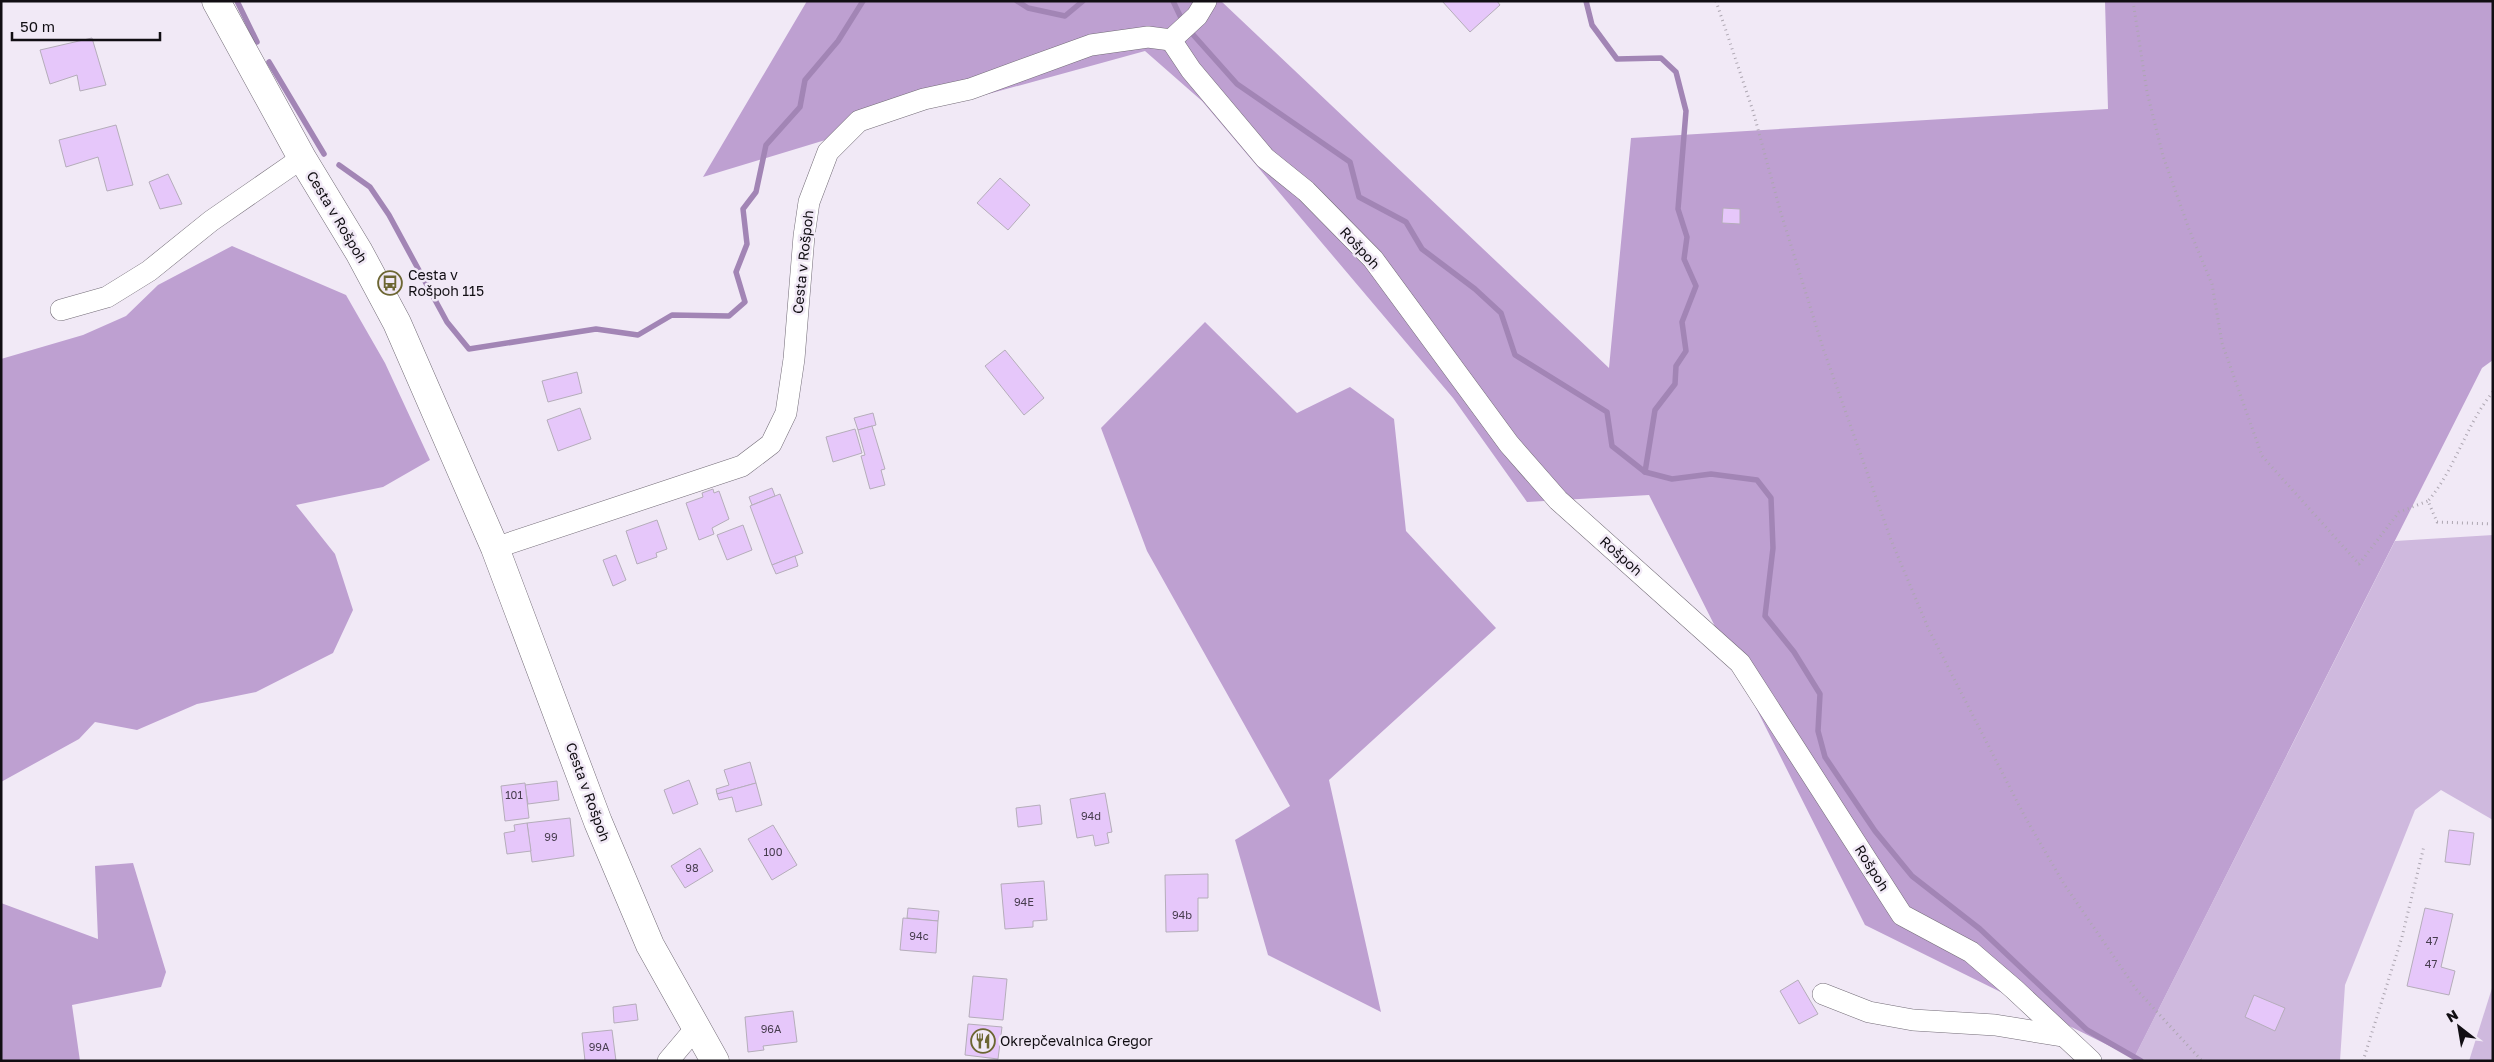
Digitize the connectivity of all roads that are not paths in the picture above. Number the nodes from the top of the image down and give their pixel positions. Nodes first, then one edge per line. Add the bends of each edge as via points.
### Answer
1 (216, 1) edge
2 (1201, 9) edge
3 (1176, 35) junction
4 (302, 158) junction
5 (61, 310) dead end
6 (495, 548) junction
7 (1823, 994) dead end
8 (695, 1029) junction
9 (2062, 1036) junction
10 (668, 1061) edge
11 (715, 1061) edge
12 (2091, 1061) edge

1 - 4 street, Cesta v Rošpoh
2 - 3 street
3 - 6 street, Cesta v Rošpoh via 1091,45 970,89 924,99 859,121 828,152 809,202 786,413 771,444 742,466
3 - 9 street, Rošpoh via 1192,70 1265,158 1306,191 1373,259 1509,444 1558,500 1740,663 1902,915 1971,952
4 - 5 street via 211,221 149,271 107,297
4 - 6 street, Cesta v Rošpoh via 397,323
6 - 8 street, Cesta v Rošpoh via 598,822 650,945
7 - 9 street via 1869,1012 1994,1025
8 - 10 street
8 - 11 street, Cesta v Rošpoh
9 - 12 street, Rošpoh

